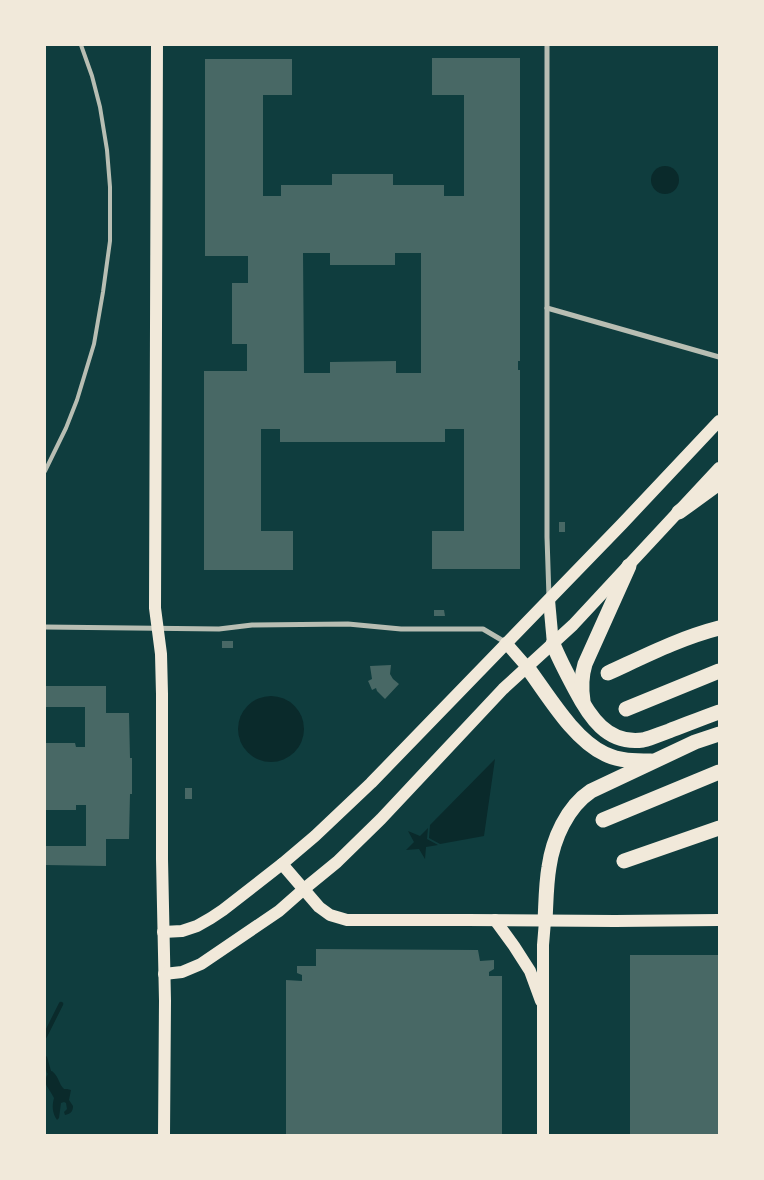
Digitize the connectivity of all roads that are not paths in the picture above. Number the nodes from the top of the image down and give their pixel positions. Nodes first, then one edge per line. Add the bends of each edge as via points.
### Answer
1 (81, 45) edge
2 (157, 45) edge
3 (546, 45) edge
4 (547, 308) junction
5 (719, 357) edge
6 (719, 421) edge
7 (719, 468) edge
8 (45, 471) edge
9 (719, 483) edge
10 (679, 512) junction
11 (629, 566) junction
12 (549, 600) junction
13 (45, 627) edge
14 (157, 628) junction
15 (719, 628) edge
16 (506, 643) junction
17 (553, 644) junction
18 (527, 667) junction
19 (719, 671) edge
20 (608, 673) dead end
21 (585, 709) junction
22 (626, 709) dead end
23 (719, 712) edge
24 (719, 734) edge
25 (654, 760) junction
26 (719, 772) edge
27 (603, 820) dead end
28 (719, 828) edge
29 (624, 861) dead end
30 (282, 864) junction
31 (304, 889) junction
32 (495, 920) junction
33 (719, 920) edge
34 (545, 921) junction
35 (163, 932) junction
36 (164, 974) junction
37 (544, 1008) junction
38 (164, 1135) edge
39 (544, 1135) edge

1 - 8 lane via 100,107 107,150 110,241 94,344 77,400
2 - 14 main road
3 - 4 street
4 - 5 street
4 - 12 street via 546,537
6 - 12 main road
7 - 10 main road
9 - 10 highway
10 - 11 main road
11 - 17 main road
11 - 21 highway via 585,664 581,688
12 - 16 main road
12 - 17 main road
13 - 14 street
14 - 16 street via 348,624 401,629 483,629
14 - 35 main road via 162,694
15 - 20 highway via 663,648
16 - 18 main road
16 - 30 main road via 371,782
17 - 18 main road
17 - 21 highway
18 - 25 highway via 568,723 587,743 616,758
18 - 31 main road via 344,856
19 - 22 highway
21 - 23 highway via 610,734 631,740 650,738
24 - 25 highway
25 - 34 highway via 591,791 568,814 552,850
26 - 27 highway
28 - 29 highway
30 - 31 main road
30 - 35 main road via 211,918 182,931
31 - 32 main road via 330,915 347,920
31 - 36 main road via 279,911 201,964 182,972
32 - 34 main road
32 - 37 main road via 530,971
33 - 34 main road
34 - 37 main road
35 - 36 main road
36 - 38 main road
37 - 39 main road

